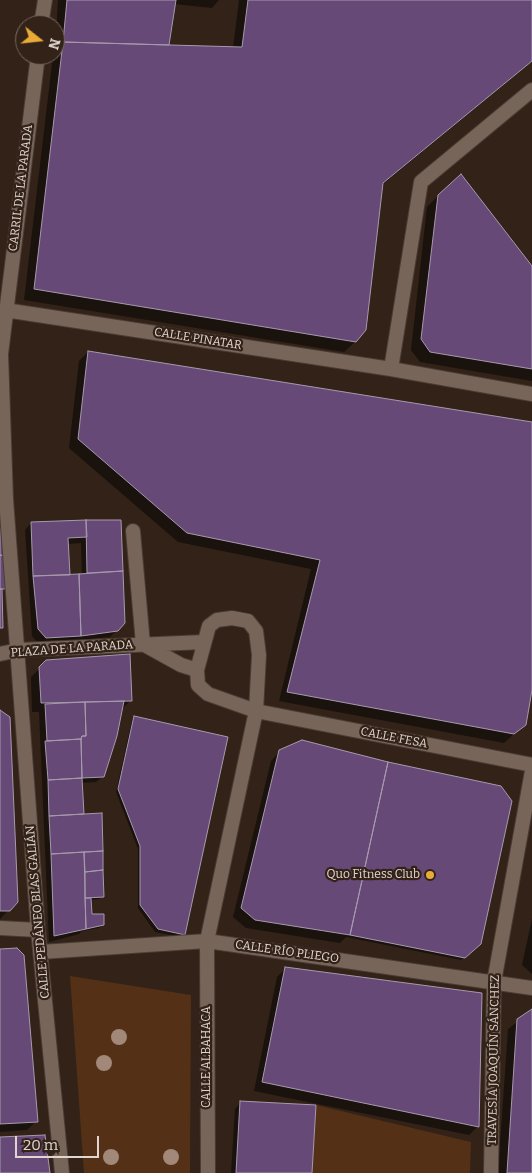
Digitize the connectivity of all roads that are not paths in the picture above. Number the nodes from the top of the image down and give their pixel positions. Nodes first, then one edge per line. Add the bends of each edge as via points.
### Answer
1 (44, 0) edge
2 (42, 15) edge
3 (37, 65) edge
4 (532, 90) edge
5 (5, 310) junction
6 (1, 354) edge
7 (391, 369) junction
8 (532, 394) edge
9 (3, 499) edge
10 (133, 531) dead end
11 (204, 642) junction
12 (143, 644) junction
13 (19, 650) junction
14 (0, 654) edge
15 (197, 670) junction
16 (256, 711) junction
17 (532, 765) edge
18 (532, 771) edge
19 (0, 928) edge
20 (38, 930) junction
21 (207, 941) junction
22 (41, 952) junction
23 (494, 982) junction
24 (532, 988) edge
25 (62, 1173) edge
26 (208, 1173) edge
27 (491, 1173) edge

1 - 2 street
3 - 5 street, CARRIL DE LA PARADA
4 - 7 street via 421,182
5 - 6 street, CARRIL DE LA PARADA
5 - 7 street, CALLE PINATAR
6 - 9 street, CARRIL DE LA PARADA
7 - 8 street, CALLE PINATAR
9 - 13 street, CARRIL DE LA PARADA
10 - 12 street
11 - 12 street, PLAZA DE LA PARADA
11 - 15 street, CALLE ALBAHACA
11 - 16 street, CALLE ALBAHACA via 209,626 217,620 248,621 256,631 259,655
12 - 13 street, PLAZA DE LA PARADA
12 - 15 street
13 - 14 street, PLAZA DE LA PARADA
13 - 20 street, CALLE PEDÁNEO BLAS GALIÁN
15 - 16 street, CALLE FESA via 198,685 208,694
16 - 17 street, CALLE FESA
16 - 21 street, CALLE ALBAHACA
18 - 23 street, TRAVESÍA JOAQUÍN SÁNCHEZ
19 - 20 street
20 - 22 street, CALLE PEDÁNEO BLAS GALIÁN
21 - 22 street, CALLE RÍO PLIEGO
21 - 23 street, CALLE RÍO PLIEGO
21 - 26 street, CALLE ALBAHACA
22 - 25 street, CALLE PEDÁNEO BLAS GALIÁN
23 - 24 street, CALLE RÍO PLIEGO
23 - 27 street, TRAVESÍA JOAQUÍN SÁNCHEZ

